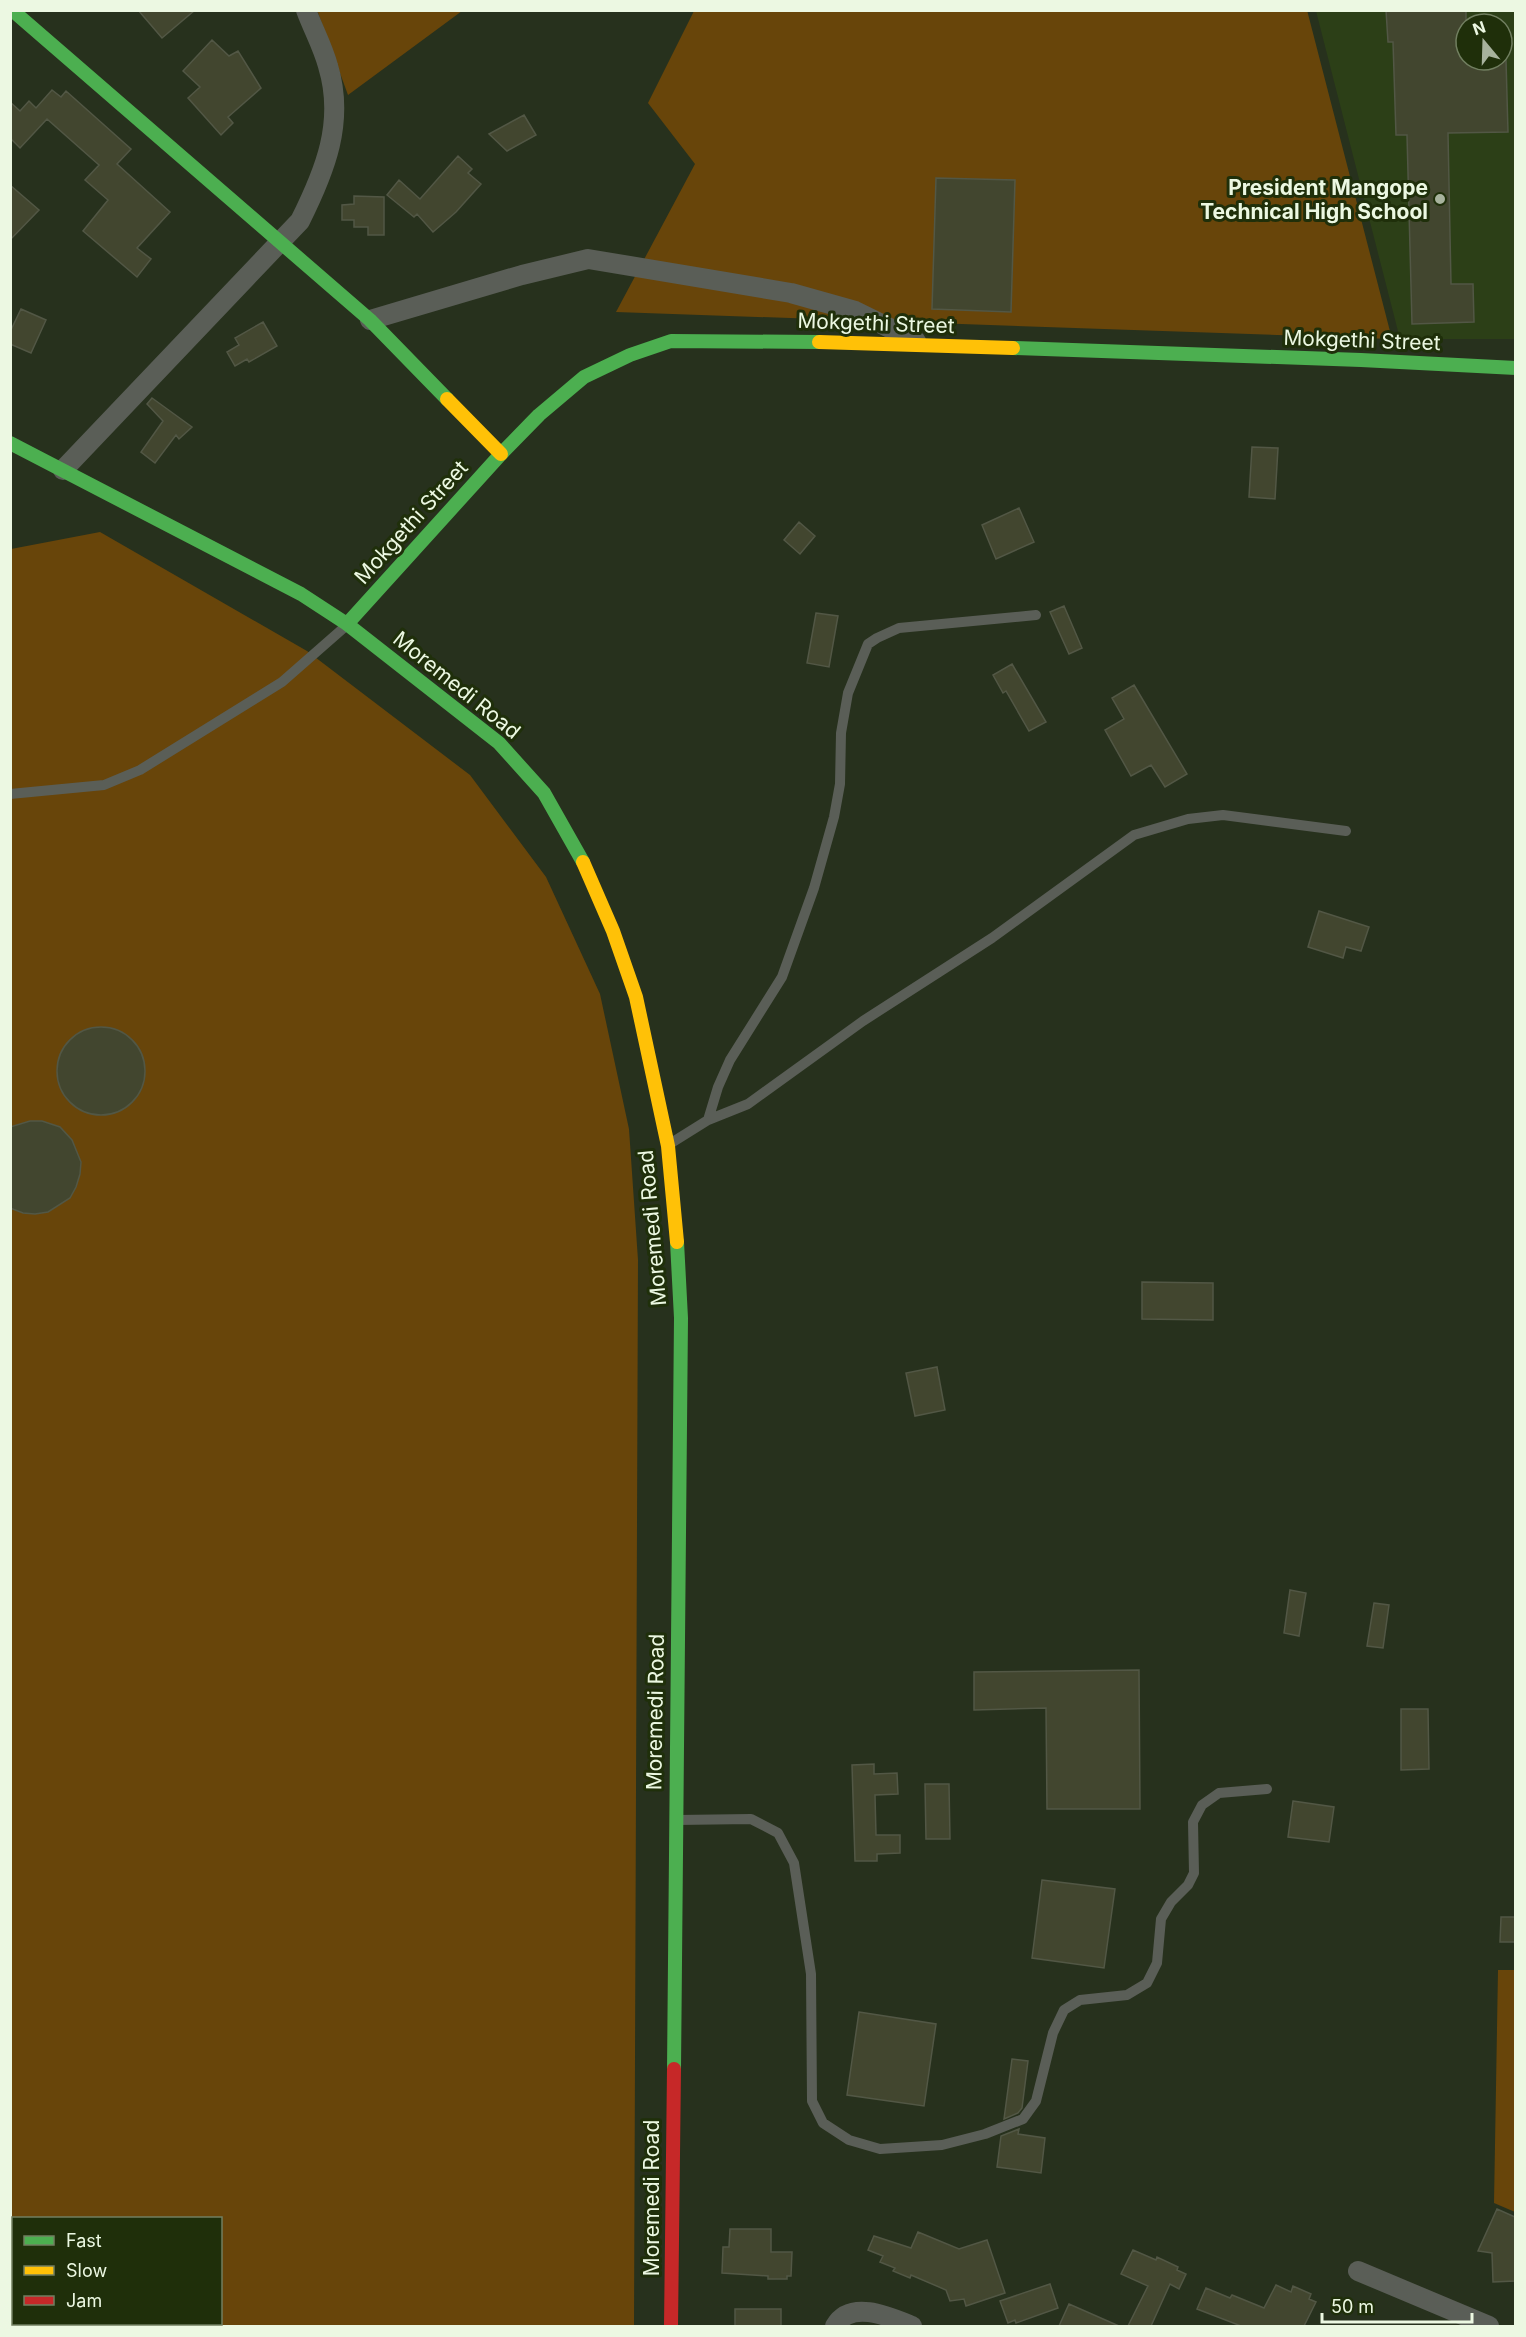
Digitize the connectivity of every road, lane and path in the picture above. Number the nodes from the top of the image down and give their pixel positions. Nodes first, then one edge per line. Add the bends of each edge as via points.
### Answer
1 (12, 10) edge
2 (306, 10) edge
3 (280, 244) junction
4 (370, 320) junction
5 (925, 345) junction
6 (1515, 368) edge
7 (10, 443) edge
8 (501, 454) junction
9 (63, 470) junction
10 (1036, 615) dead end
11 (347, 624) junction
12 (10, 794) edge
13 (1346, 831) dead end
14 (708, 1120) junction
15 (668, 1146) junction
16 (1267, 1789) dead end
17 (675, 1820) junction
18 (1358, 2271) dead end
19 (671, 2326) edge
20 (835, 2326) edge
21 (912, 2326) edge
22 (1490, 2326) edge

1 - 3 street
2 - 3 street via 334,89 333,134 317,187 300,221
3 - 4 street
3 - 9 street
4 - 5 street via 588,259 791,293 855,311
4 - 8 street
5 - 6 street, Mokgethi Street
5 - 8 street, Mokgethi Street via 671,341 584,377
7 - 9 street, Moremedi Road
8 - 11 street, Mokgethi Street
9 - 11 street, Moremedi Road via 301,594
10 - 14 lane via 898,628 868,644 848,693 841,733 840,784 814,888 782,977 730,1060
11 - 12 lane via 282,682 140,770 104,785
11 - 15 street, Moremedi Road via 499,742 544,793 589,873 613,931 636,997
13 - 14 lane via 1224,815 1188,819 1134,835 992,938 863,1021 748,1104
14 - 15 lane
15 - 17 street, Moremedi Road via 681,1318
16 - 17 lane via 1219,1793 1202,1805 1193,1822 1194,1873 1161,1919 1156,1963 1147,1983 1127,1995 1080,2000 1064,2010 1053,2033 1036,2101 1023,2119 942,2145 880,2149 849,2140 823,2123 812,2101 811,1974 794,1863 778,1833 751,1819
17 - 19 street, Moremedi Road
18 - 22 street
20 - 21 street via 838,2320 858,2312 875,2313

